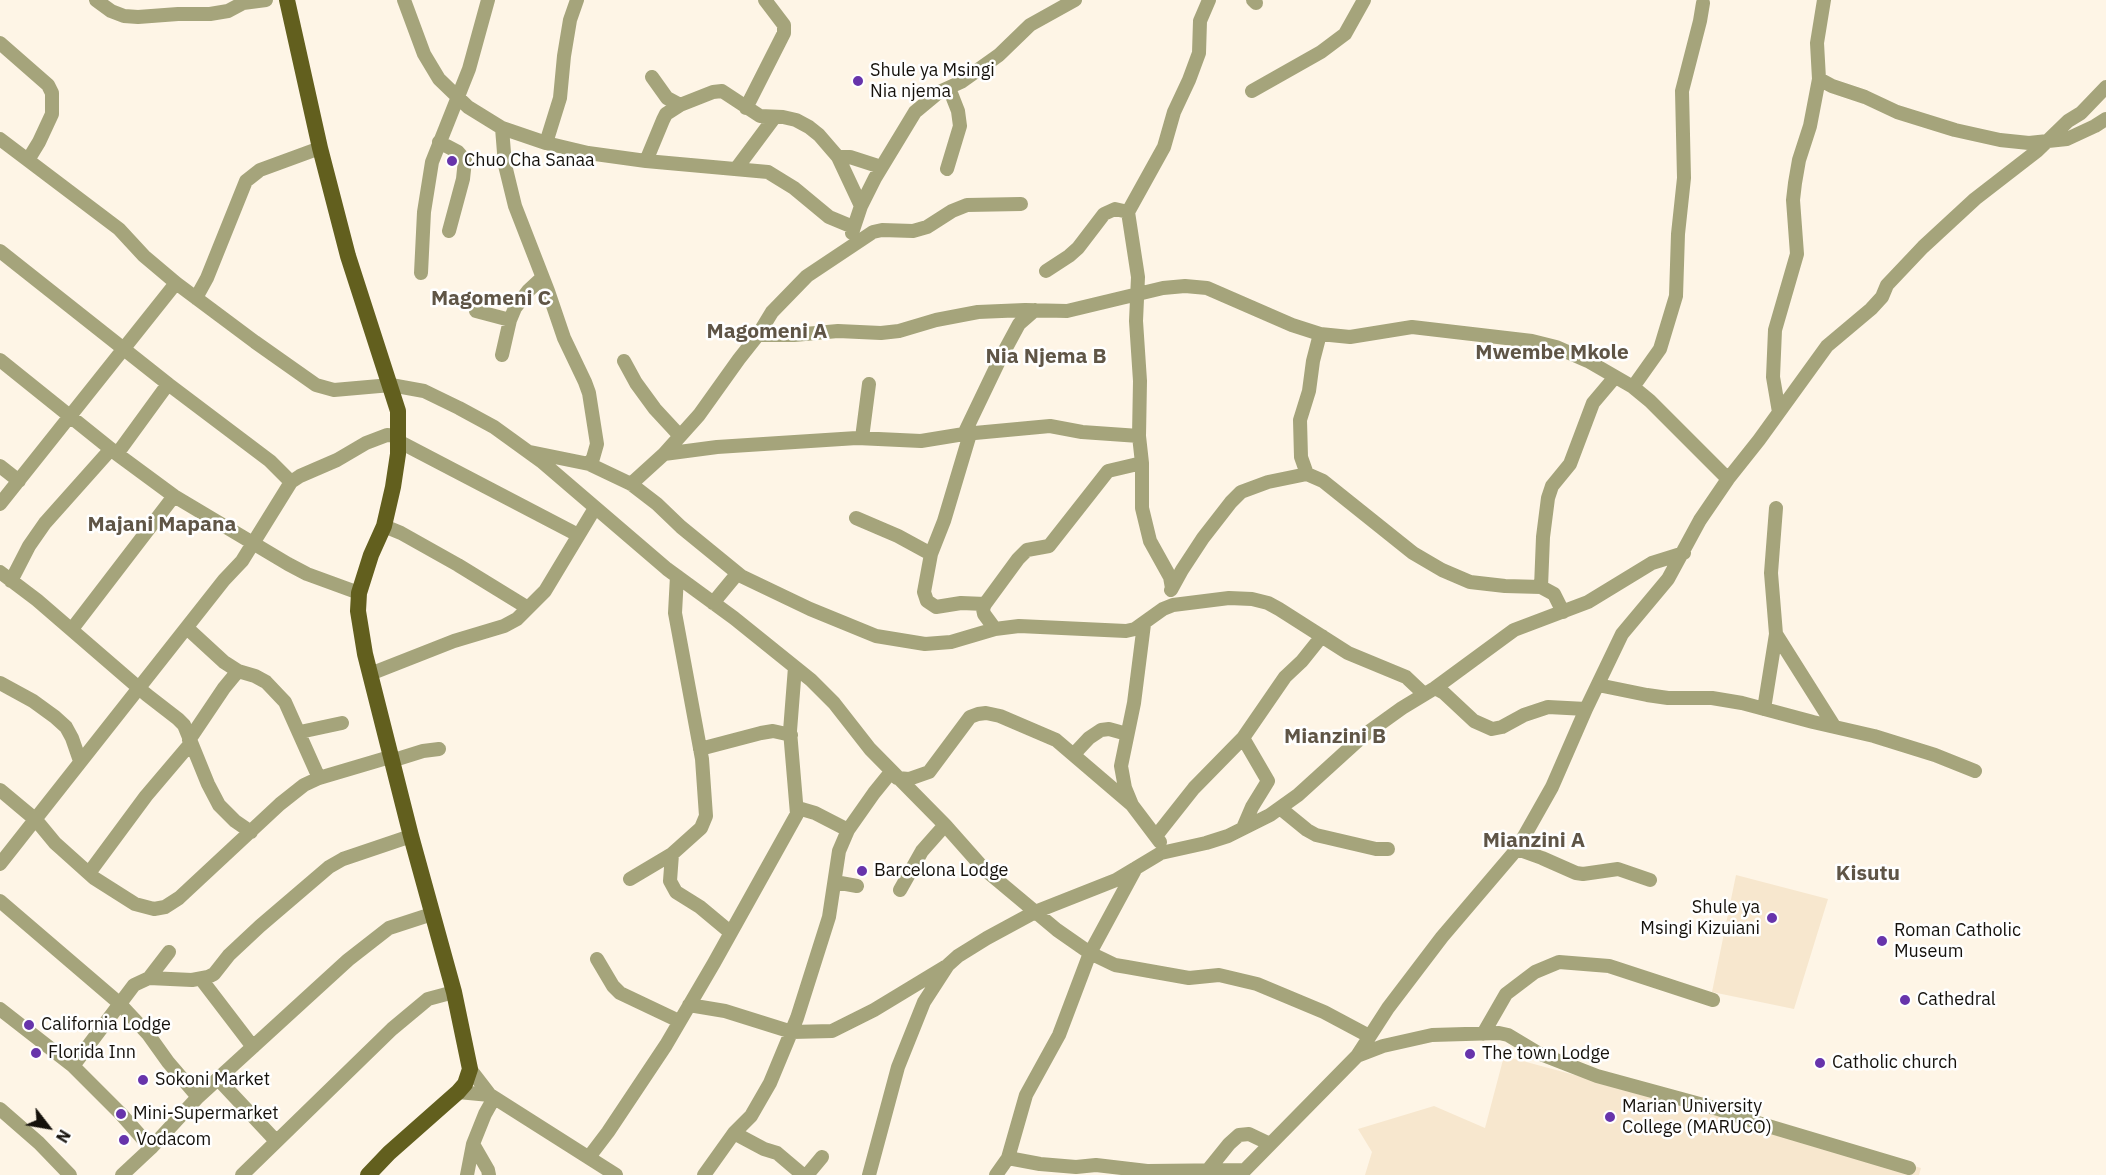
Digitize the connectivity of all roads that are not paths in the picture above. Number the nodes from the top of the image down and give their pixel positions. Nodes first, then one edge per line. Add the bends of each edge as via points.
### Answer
1 (96, 0) edge
2 (266, 0) edge
3 (287, 0) edge
4 (404, 0) edge
5 (488, 0) edge
6 (577, 0) edge
7 (765, 0) edge
8 (1075, 0) edge
9 (1209, 0) edge
10 (1364, 0) edge
11 (1824, 0) edge
12 (1703, 3) dead end
13 (0, 43) edge
14 (652, 77) dead end
15 (1819, 79) junction
16 (949, 87) junction
17 (2106, 87) edge
18 (1252, 91) dead end
19 (458, 98) junction
20 (680, 105) junction
21 (746, 108) junction
22 (2081, 113) junction
23 (2106, 117) edge
24 (774, 118) junction
25 (502, 128) junction
26 (0, 139) edge
27 (2047, 141) junction
28 (439, 142) junction
29 (546, 143) junction
30 (320, 148) junction
31 (838, 157) junction
32 (28, 160) junction
33 (646, 161) junction
34 (881, 167) junction
35 (736, 169) junction
36 (947, 169) dead end
37 (1021, 204) dead end
38 (861, 206) junction
39 (1128, 212) junction
40 (853, 227) junction
41 (449, 231) dead end
42 (855, 244) junction
43 (0, 250) edge
44 (1046, 271) dead end
45 (421, 273) dead end
46 (542, 278) junction
47 (176, 283) junction
48 (1137, 293) junction
49 (196, 298) junction
50 (1035, 310) junction
51 (476, 311) dead end
52 (510, 320) junction
53 (1320, 334) junction
54 (758, 335) junction
55 (124, 349) junction
56 (502, 355) dead end
57 (0, 360) edge
58 (624, 361) dead end
59 (1615, 377) junction
60 (168, 384) junction
61 (869, 384) dead end
62 (391, 385) junction
63 (1633, 387) junction
64 (1779, 412) junction
65 (71, 416) junction
66 (967, 434) junction
67 (681, 436) junction
68 (1139, 436) junction
69 (862, 438) junction
70 (398, 439) junction
71 (114, 451) junction
72 (527, 451) junction
73 (664, 454) junction
74 (1142, 463) junction
75 (589, 464) junction
76 (0, 466) edge
77 (1308, 474) junction
78 (1728, 479) junction
79 (19, 482) junction
80 (291, 482) junction
81 (631, 484) junction
82 (174, 496) junction
83 (0, 504) edge
84 (595, 508) junction
85 (1776, 508) dead end
86 (856, 518) dead end
87 (384, 526) junction
88 (578, 535) junction
89 (253, 544) junction
90 (1684, 553) junction
91 (931, 554) junction
92 (737, 574) junction
93 (5, 576) edge
94 (677, 576) junction
95 (1541, 587) junction
96 (1172, 588) junction
97 (359, 592) junction
98 (713, 603) junction
99 (985, 604) junction
100 (528, 608) junction
101 (1163, 609) junction
102 (1563, 612) junction
103 (1144, 624) junction
104 (187, 628) junction
105 (72, 629) junction
106 (995, 629) junction
107 (1776, 634) junction
108 (1322, 636) junction
109 (795, 667) junction
110 (238, 671) junction
111 (370, 674) junction
112 (0, 683) edge
113 (1598, 685) junction
114 (140, 688) junction
115 (1430, 691) junction
116 (1586, 709) junction
117 (1764, 709) junction
118 (342, 723) dead end
119 (1834, 726) junction
120 (300, 732) junction
121 (1127, 734) junction
122 (791, 735) junction
123 (1243, 738) junction
124 (190, 741) junction
125 (439, 749) dead end
126 (700, 749) junction
127 (1074, 754) junction
128 (391, 759) junction
129 (80, 761) junction
130 (1975, 771) dead end
131 (894, 775) junction
132 (319, 778) junction
133 (0, 790) edge
134 (1132, 805) junction
135 (798, 808) junction
136 (1280, 808) junction
137 (36, 820) junction
138 (945, 825) junction
139 (1243, 828) junction
140 (848, 830) junction
141 (251, 832) junction
142 (411, 836) junction
143 (1156, 836) junction
144 (1388, 849) dead end
145 (1517, 849) junction
146 (1168, 850) junction
147 (672, 854) junction
148 (0, 864) edge
149 (1136, 868) junction
150 (89, 873) junction
151 (630, 879) dead end
152 (1650, 880) dead end
153 (835, 882) junction
154 (857, 886) dead end
155 (900, 890) dead end
156 (0, 901) edge
157 (1035, 912) junction
158 (432, 914) junction
159 (730, 932) junction
160 (169, 952) dead end
161 (1090, 953) junction
162 (597, 958) dead end
163 (948, 964) junction
164 (149, 978) junction
165 (201, 979) junction
166 (454, 992) junction
167 (1713, 1000) dead end
168 (119, 1002) junction
169 (689, 1005) junction
170 (0, 1009) edge
171 (679, 1020) junction
172 (792, 1032) junction
173 (1483, 1034) junction
174 (1369, 1036) junction
175 (253, 1047) junction
176 (1357, 1056) junction
177 (74, 1066) junction
178 (470, 1069) junction
179 (218, 1079) junction
180 (458, 1092) junction
181 (198, 1097) junction
182 (492, 1097) junction
183 (0, 1109) edge
184 (734, 1133) junction
185 (276, 1141) junction
186 (473, 1144) junction
187 (1270, 1144) junction
188 (151, 1148) junction
189 (589, 1157) junction
190 (822, 1157) dead end
191 (1008, 1158) junction
192 (1909, 1167) dead end
193 (1208, 1170) junction
194 (1241, 1172) edge
195 (70, 1175) edge
196 (122, 1175) edge
197 (242, 1175) edge
198 (368, 1175) edge
199 (466, 1175) edge
200 (489, 1175) edge
201 (616, 1175) edge
202 (704, 1175) edge
203 (805, 1175) edge
204 (868, 1175) edge
205 (996, 1175) edge

1 - 2 street via 111,11 138,18 223,12 243,3
3 - 30 main road
4 - 19 street via 431,66
5 - 19 street
6 - 29 street via 570,20 560,98
7 - 21 street via 784,25 784,33
8 - 16 street via 1030,26 999,55
9 - 39 street via 1200,21 1199,53 1190,80 1169,123 1166,142
10 - 18 street via 1345,34
11 - 15 street via 1817,43
12 - 63 street via 1682,91 1684,178 1677,296 1660,349
13 - 32 street via 52,93 52,114
14 - 20 street via 668,98
15 - 27 street via 1897,112 1955,130 2019,143
15 - 64 street via 1795,183 1797,254 1775,330 1773,377
16 - 34 street via 915,112
16 - 36 street via 960,126
17 - 22 street
19 - 25 street
19 - 28 street
20 - 21 street via 722,91
20 - 33 street via 666,114
21 - 24 street
22 - 23 street
22 - 27 street
23 - 27 street via 2079,135
24 - 31 street via 796,120 808,127
24 - 35 street
25 - 29 street
25 - 46 street via 505,165 515,206
26 - 32 street
27 - 64 street via 1923,247 1887,285 1882,297 1827,346
28 - 41 street via 465,160
28 - 45 street via 426,193
29 - 33 street
30 - 49 street via 261,170 246,181
30 - 62 main road via 348,256
31 - 34 street
31 - 38 street
32 - 47 street via 118,229
33 - 35 street
34 - 38 street
35 - 40 street via 778,177 829,217
37 - 42 street via 962,206 927,227 873,232
38 - 40 street
39 - 44 street via 1115,209 1104,214 1078,248
39 - 48 street via 1137,265
40 - 42 street
42 - 54 street via 794,287
43 - 55 street
46 - 52 street via 518,302
46 - 75 street via 588,393 597,444
47 - 49 street
47 - 55 street
48 - 50 street via 1090,307
48 - 53 street via 1185,286 1207,288 1292,326
48 - 68 street
49 - 62 street via 316,385 334,390
50 - 54 street via 978,312 880,333
50 - 66 street via 1019,324
51 - 52 street
52 - 56 street
53 - 59 street via 1350,337 1412,327 1532,341 1556,347
53 - 77 street via 1300,420 1301,457
54 - 67 street
55 - 60 street
55 - 65 street
57 - 65 street
58 - 67 street via 636,384
59 - 63 street
59 - 95 street via 1593,403 1567,471 1556,479 1550,492 1542,537
60 - 71 street
60 - 80 street via 270,461
61 - 69 street
62 - 70 main road via 398,411
62 - 72 street via 439,397 494,427
63 - 78 street
64 - 78 street
65 - 71 street
65 - 79 street
66 - 68 street via 1050,426
66 - 69 street via 921,441
66 - 91 street
67 - 73 street
68 - 74 street
69 - 73 street
70 - 80 street via 387,435 366,443
70 - 87 main road
70 - 88 street
71 - 82 street
71 - 93 street via 45,523
72 - 75 street
72 - 84 street
73 - 81 street
74 - 96 street via 1144,523
74 - 99 street via 1108,471 1049,546 1023,553
75 - 81 street
76 - 79 street
77 - 95 street via 1323,481 1413,553 1442,570 1470,582
77 - 96 street via 1241,492 1203,538
78 - 90 street via 1700,520
79 - 83 street
80 - 89 street
81 - 92 street
82 - 89 street
82 - 105 street
84 - 88 street
84 - 94 street
85 - 107 street via 1771,573
86 - 91 street
87 - 97 main road
87 - 100 street
88 - 100 street via 545,591
89 - 97 street via 307,574
89 - 104 street
90 - 102 street via 1652,563 1588,602
90 - 113 street via 1668,579 1622,634
91 - 99 street via 924,592 930,604
92 - 98 street
92 - 106 street via 876,636 925,644 951,642
93 - 105 street
94 - 98 street
94 - 126 street via 675,613
95 - 102 street via 1554,594
96 - 101 street
97 - 111 main road via 360,627
98 - 109 street
99 - 106 street via 984,615
100 - 111 street via 504,626
101 - 103 street
101 - 108 street via 1220,598 1252,598 1268,603
102 - 115 street via 1514,630
103 - 106 street via 1126,631 1019,626
103 - 121 street
104 - 110 street
104 - 114 street
105 - 114 street
107 - 117 street
107 - 119 street
108 - 115 street via 1348,653
108 - 123 street via 1285,677
109 - 122 street
109 - 131 street via 823,691
110 - 120 street via 255,676 272,688 285,702
110 - 124 street
111 - 128 main road
112 - 129 street via 60,722 72,738
113 - 116 street
113 - 117 street via 1668,698 1712,698
114 - 124 street via 184,725
114 - 129 street
115 - 116 street via 1451,699 1474,721 1492,729 1548,707
115 - 136 street via 1363,736
116 - 145 street via 1552,787
117 - 119 street
118 - 120 street
119 - 130 street
120 - 132 street
121 - 127 street via 1101,730
121 - 134 street via 1121,766
122 - 126 street via 773,731
122 - 135 street
123 - 139 street via 1268,781
123 - 143 street via 1194,788
124 - 141 street via 219,805
124 - 150 street
125 - 128 street
126 - 147 street via 706,816 701,828
127 - 131 street via 1040,732 1000,716 978,714 970,717 929,772 909,779
127 - 134 street
128 - 132 street
128 - 142 main road
129 - 137 street
131 - 138 street
131 - 140 street via 873,793
132 - 141 street via 289,796
133 - 137 street
134 - 143 street
135 - 140 street
135 - 159 street
136 - 139 street
136 - 144 street via 1316,835
137 - 148 street
137 - 150 street
138 - 155 street via 922,851
138 - 157 street via 984,869
139 - 146 street via 1206,843
140 - 153 street via 839,851
141 - 150 street via 165,907 147,909 135,904
142 - 158 main road
142 - 165 street via 329,867 260,926 214,974
143 - 146 street
145 - 152 street via 1576,873 1618,869
145 - 174 street via 1449,928
146 - 149 street
147 - 151 street
147 - 159 street via 670,880 676,892
149 - 157 street via 1116,880
149 - 161 street
153 - 154 street
153 - 172 street via 829,917
156 - 168 street
157 - 161 street
157 - 163 street
158 - 166 main road
158 - 175 street via 398,924 379,935
159 - 169 street
160 - 164 street
161 - 174 street via 1116,965 1189,978 1219,975 1257,984
161 - 191 street via 1059,1035 1026,1095
162 - 171 street via 620,993
163 - 172 street via 832,1031
163 - 204 street via 924,1002 898,1067
164 - 165 street
164 - 168 street via 134,985
165 - 175 street
166 - 178 main road
166 - 185 street via 428,999 409,1014
167 - 173 street via 1609,966 1559,962 1535,972 1506,994
168 - 177 street
168 - 181 street
169 - 171 street
169 - 172 street via 725,1011
170 - 177 street
171 - 189 street via 654,1064
172 - 184 street via 753,1113
173 - 176 street via 1432,1035
173 - 192 street via 1508,1035 1538,1053 1597,1076
174 - 176 street
175 - 179 street
176 - 187 street
177 - 188 street
178 - 180 main road
178 - 182 street
179 - 181 street
179 - 185 street
180 - 182 street
180 - 198 main road
181 - 188 street
182 - 186 street
182 - 189 street
183 - 195 street
184 - 202 street
184 - 203 street via 777,1153
185 - 197 street
186 - 199 street
186 - 200 street
187 - 193 street via 1249,1134 1239,1135
187 - 194 street
188 - 196 street
189 - 201 street
190 - 203 street
191 - 193 street via 1060,1166
191 - 205 street
193 - 194 street

